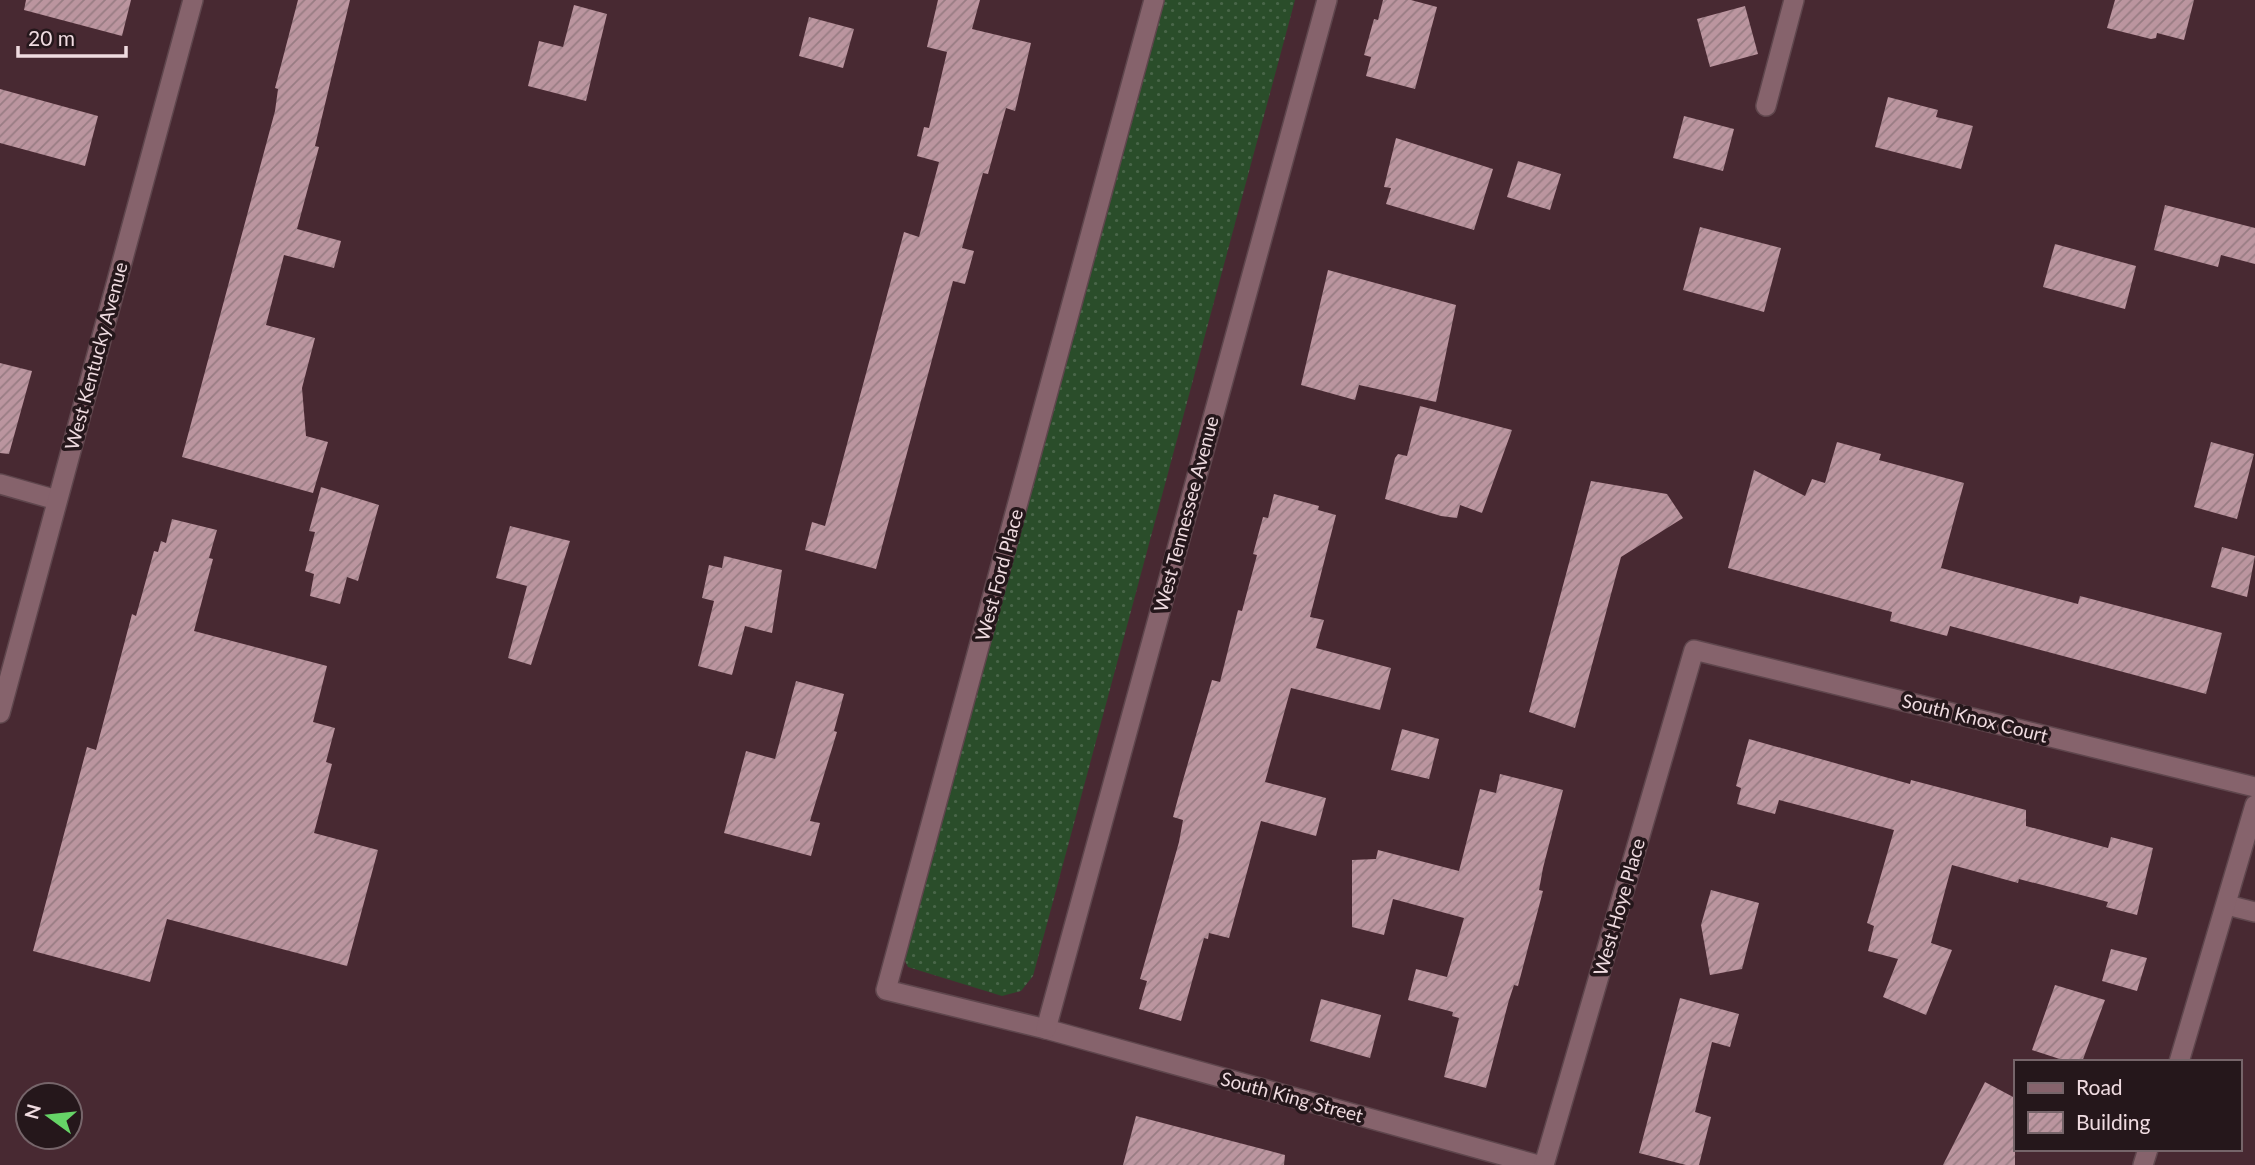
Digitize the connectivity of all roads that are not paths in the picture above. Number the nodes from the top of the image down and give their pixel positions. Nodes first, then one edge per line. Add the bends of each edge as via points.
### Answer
1 (193, 0) edge
2 (1154, 0) edge
3 (1327, 0) edge
4 (1794, 0) edge
5 (1766, 106) dead end
6 (0, 484) edge
7 (57, 500) junction
8 (1694, 650) joint
9 (0, 713) edge
10 (2255, 788) edge
11 (2255, 806) edge
12 (2227, 905) junction
13 (2255, 912) edge
14 (1046, 1029) junction
15 (2180, 1060) edge
16 (1538, 1165) edge
17 (1544, 1165) edge

1 - 7 street, West Kentucky Avenue
2 - 14 street, West Ford Place via 886,990
3 - 14 street, West Tennessee Avenue
4 - 5 street
6 - 7 street
7 - 9 street, West Kentucky Avenue
8 - 10 street, South Knox Court
8 - 17 street, West Hoye Place
11 - 12 street
12 - 13 street
12 - 15 street
14 - 16 street, South King Street

